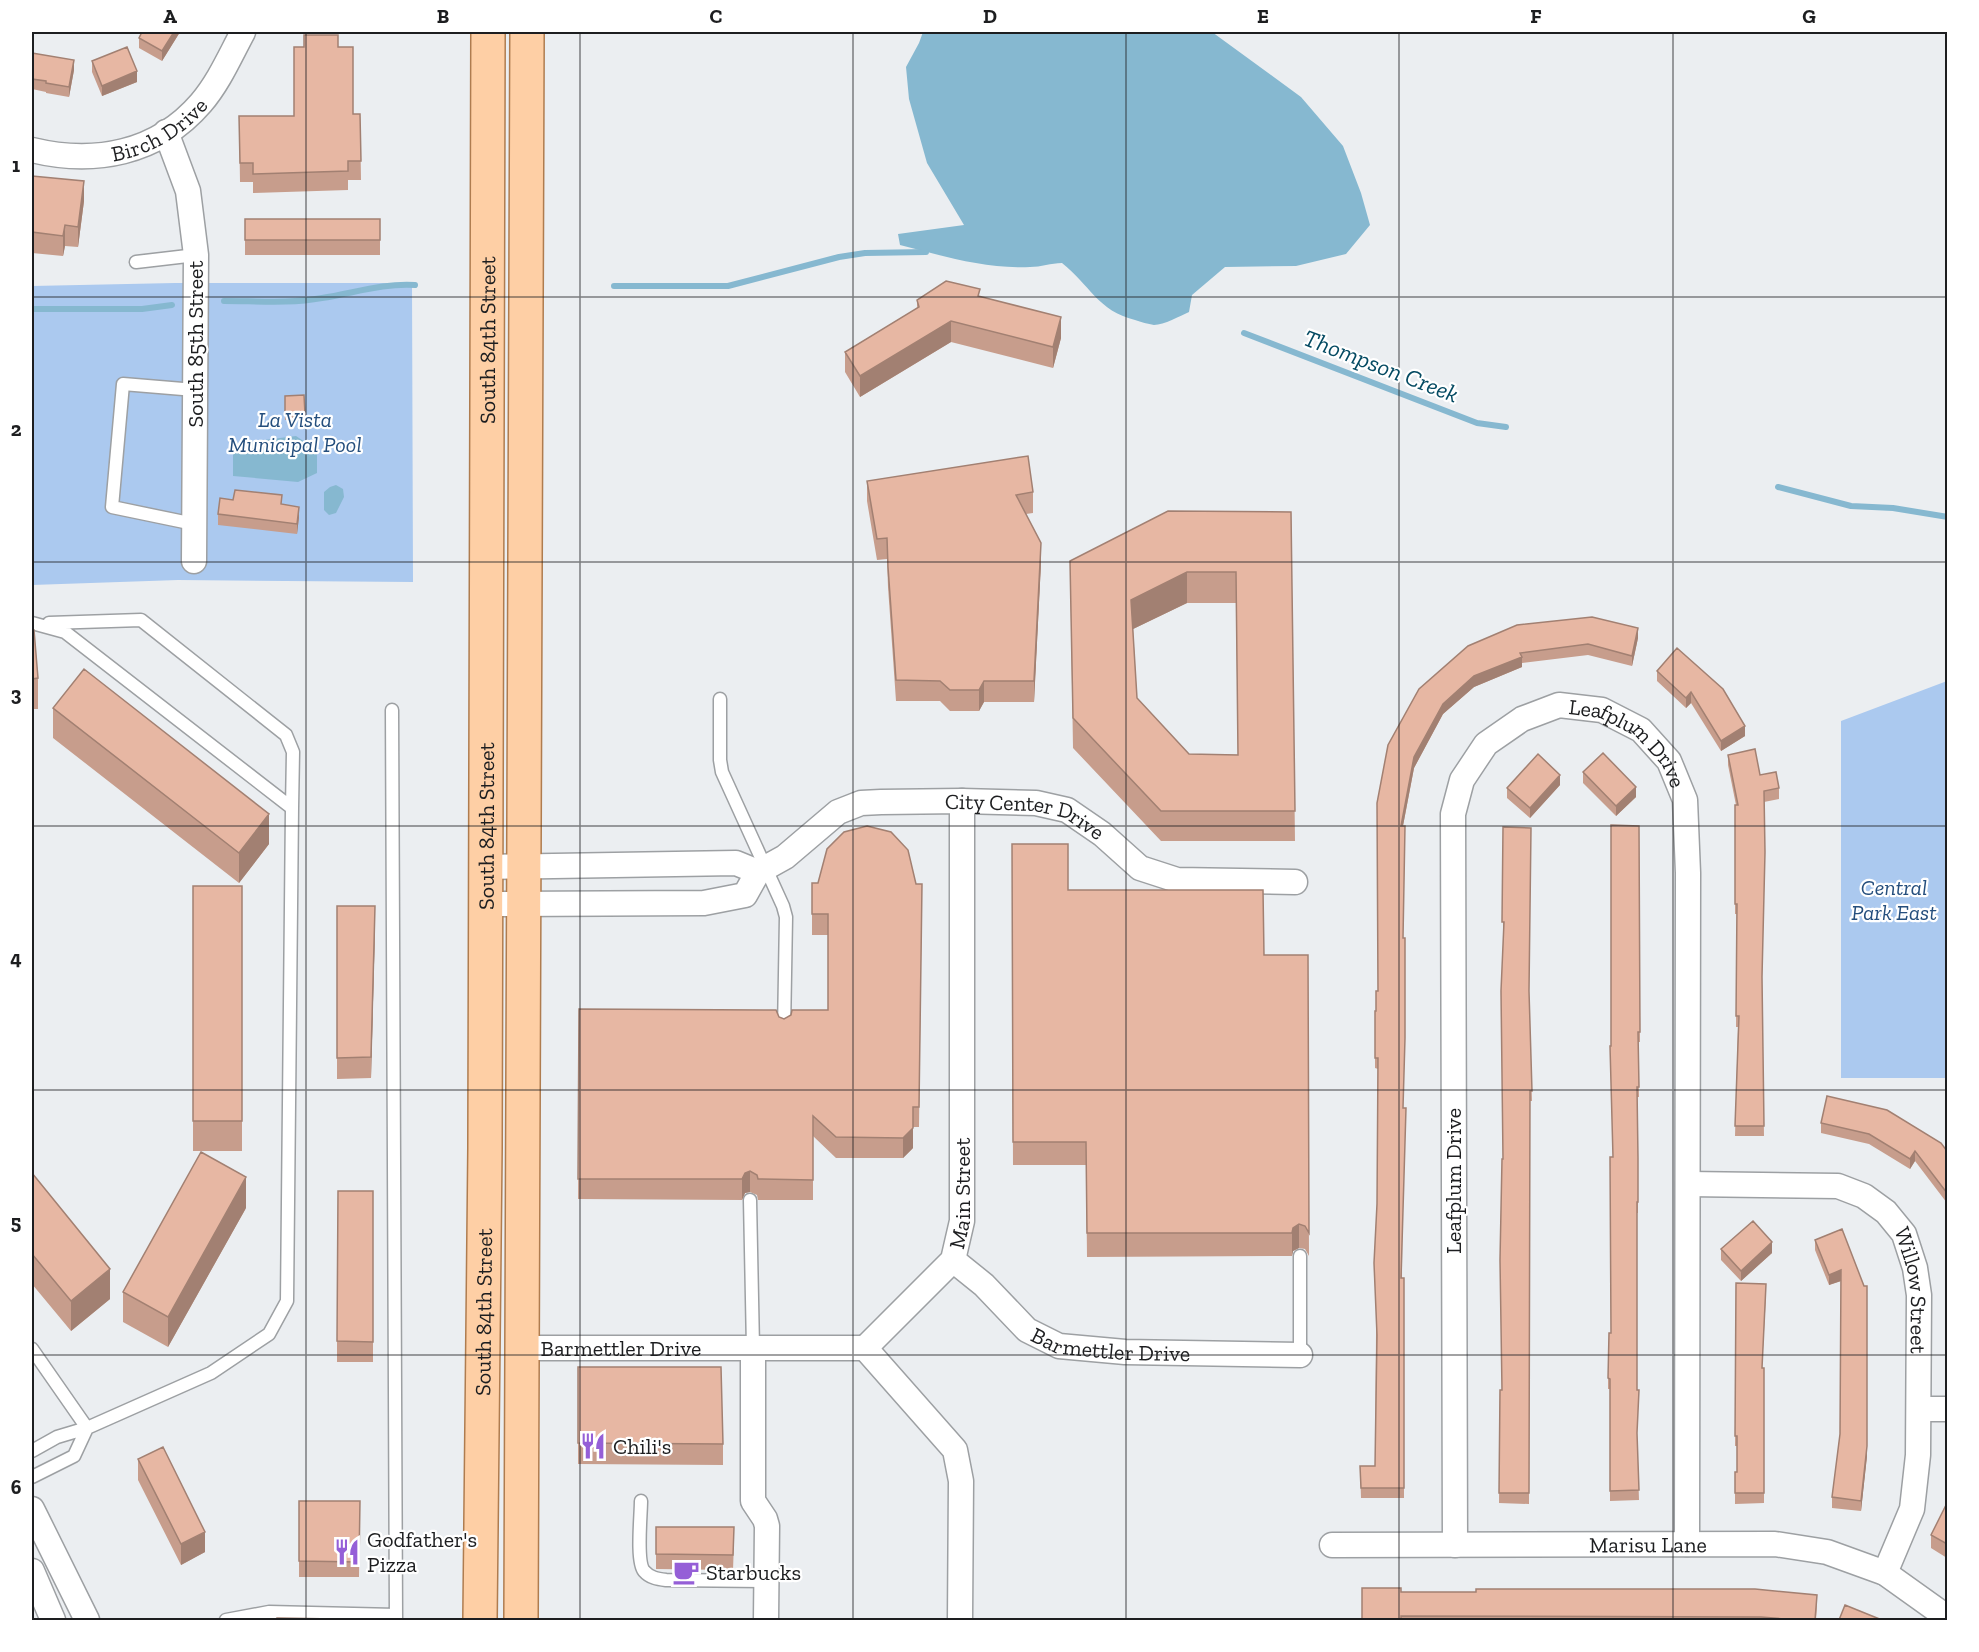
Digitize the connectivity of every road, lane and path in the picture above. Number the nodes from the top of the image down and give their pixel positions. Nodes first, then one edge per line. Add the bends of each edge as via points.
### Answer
1 (243, 32) edge
2 (488, 32) edge
3 (526, 32) edge
4 (166, 132) junction
5 (32, 150) edge
6 (196, 255) junction
7 (136, 262) dead end
8 (195, 390) junction
9 (194, 524) junction
10 (194, 561) dead end
11 (33, 623) edge
12 (720, 699) dead end
13 (392, 710) dead end
14 (962, 801) junction
15 (292, 808) junction
16 (523, 866) junction
17 (486, 867) junction
18 (762, 870) junction
19 (1295, 882) dead end
20 (485, 904) junction
21 (523, 904) junction
22 (784, 1030) edge
23 (1688, 1184) junction
24 (750, 1200) dead end
25 (1300, 1256) dead end
26 (953, 1260) junction
27 (522, 1348) junction
28 (753, 1348) junction
29 (865, 1348) junction
30 (32, 1349) edge
31 (1300, 1355) joint
32 (1920, 1409) junction
33 (1947, 1409) edge
34 (87, 1428) junction
35 (32, 1451) edge
36 (32, 1477) edge
37 (641, 1501) dead end
38 (32, 1509) edge
39 (39, 1543) edge
40 (1687, 1544) junction
41 (1332, 1545) dead end
42 (1455, 1545) junction
43 (32, 1571) edge
44 (1885, 1573) junction
45 (767, 1581) junction
46 (396, 1618) edge
47 (1947, 1618) edge
48 (53, 1620) edge
49 (87, 1620) edge
50 (226, 1620) edge
51 (480, 1620) edge
52 (521, 1620) edge
53 (766, 1620) edge
54 (960, 1620) edge

1 - 4 street, Birch Drive via 208,94
2 - 17 main road, South 84th Street
3 - 16 main road, South 84th Street
4 - 5 street, Birch Drive via 130,149 96,157
4 - 6 street, South 85th Street via 188,191
6 - 7 lane
6 - 8 street, South 85th Street
8 - 9 street, South 85th Street
8 - 9 lane via 123,384 112,507
9 - 10 street, South 85th Street
11 - 15 lane via 65,632
11 - 15 lane via 141,620 286,735 294,752
12 - 18 lane via 720,760
13 - 46 lane
14 - 18 street, City Center Drive via 861,803 848,807
14 - 19 street, City Center Drive via 1036,803 1067,810 1140,868 1176,880
14 - 26 street, Main Street via 962,1221
15 - 34 lane via 287,1301 270,1334 211,1374
16 - 17 street
16 - 18 street via 736,863
16 - 21 main road, South 84th Street
17 - 20 main road, South 84th Street
18 - 21 street, City Center Drive via 746,895 704,903
18 - 22 lane via 786,917
20 - 21 street, City Center Drive
20 - 51 main road, South 84th Street
21 - 27 main road, South 84th Street
23 - 32 street, Willow Street via 1838,1186 1864,1196 1886,1212 1904,1234 1915,1268 1919,1294
23 - 40 street, Leafplum Drive
23 - 42 street, Leafplum Drive via 1685,800 1670,761 1641,730 1602,710 1559,705 1522,719 1486,744 1462,780 1453,814
24 - 28 lane
25 - 31 lane
26 - 29 street, Main Street
26 - 31 street, Barmettler Drive via 1027,1330 1059,1346 1125,1352
27 - 28 street, Barmettler Drive
27 - 52 main road, South 84th Street
28 - 29 street, Barmettler Drive
28 - 45 street via 753,1501 767,1526
29 - 54 street via 955,1450 961,1481
30 - 34 lane
32 - 33 street
32 - 44 street, Willow Street via 1912,1509
34 - 35 lane via 57,1437
34 - 36 lane via 74,1456
37 - 45 lane via 640,1560 648,1574 666,1580
38 - 39 street
39 - 49 street
40 - 42 street, Marisu Lane
40 - 44 street, Marisu Lane via 1775,1544 1827,1552
41 - 42 street, Marisu Lane
43 - 48 street
44 - 47 street, Marisu Lane
45 - 53 street
46 - 50 lane via 269,1612

